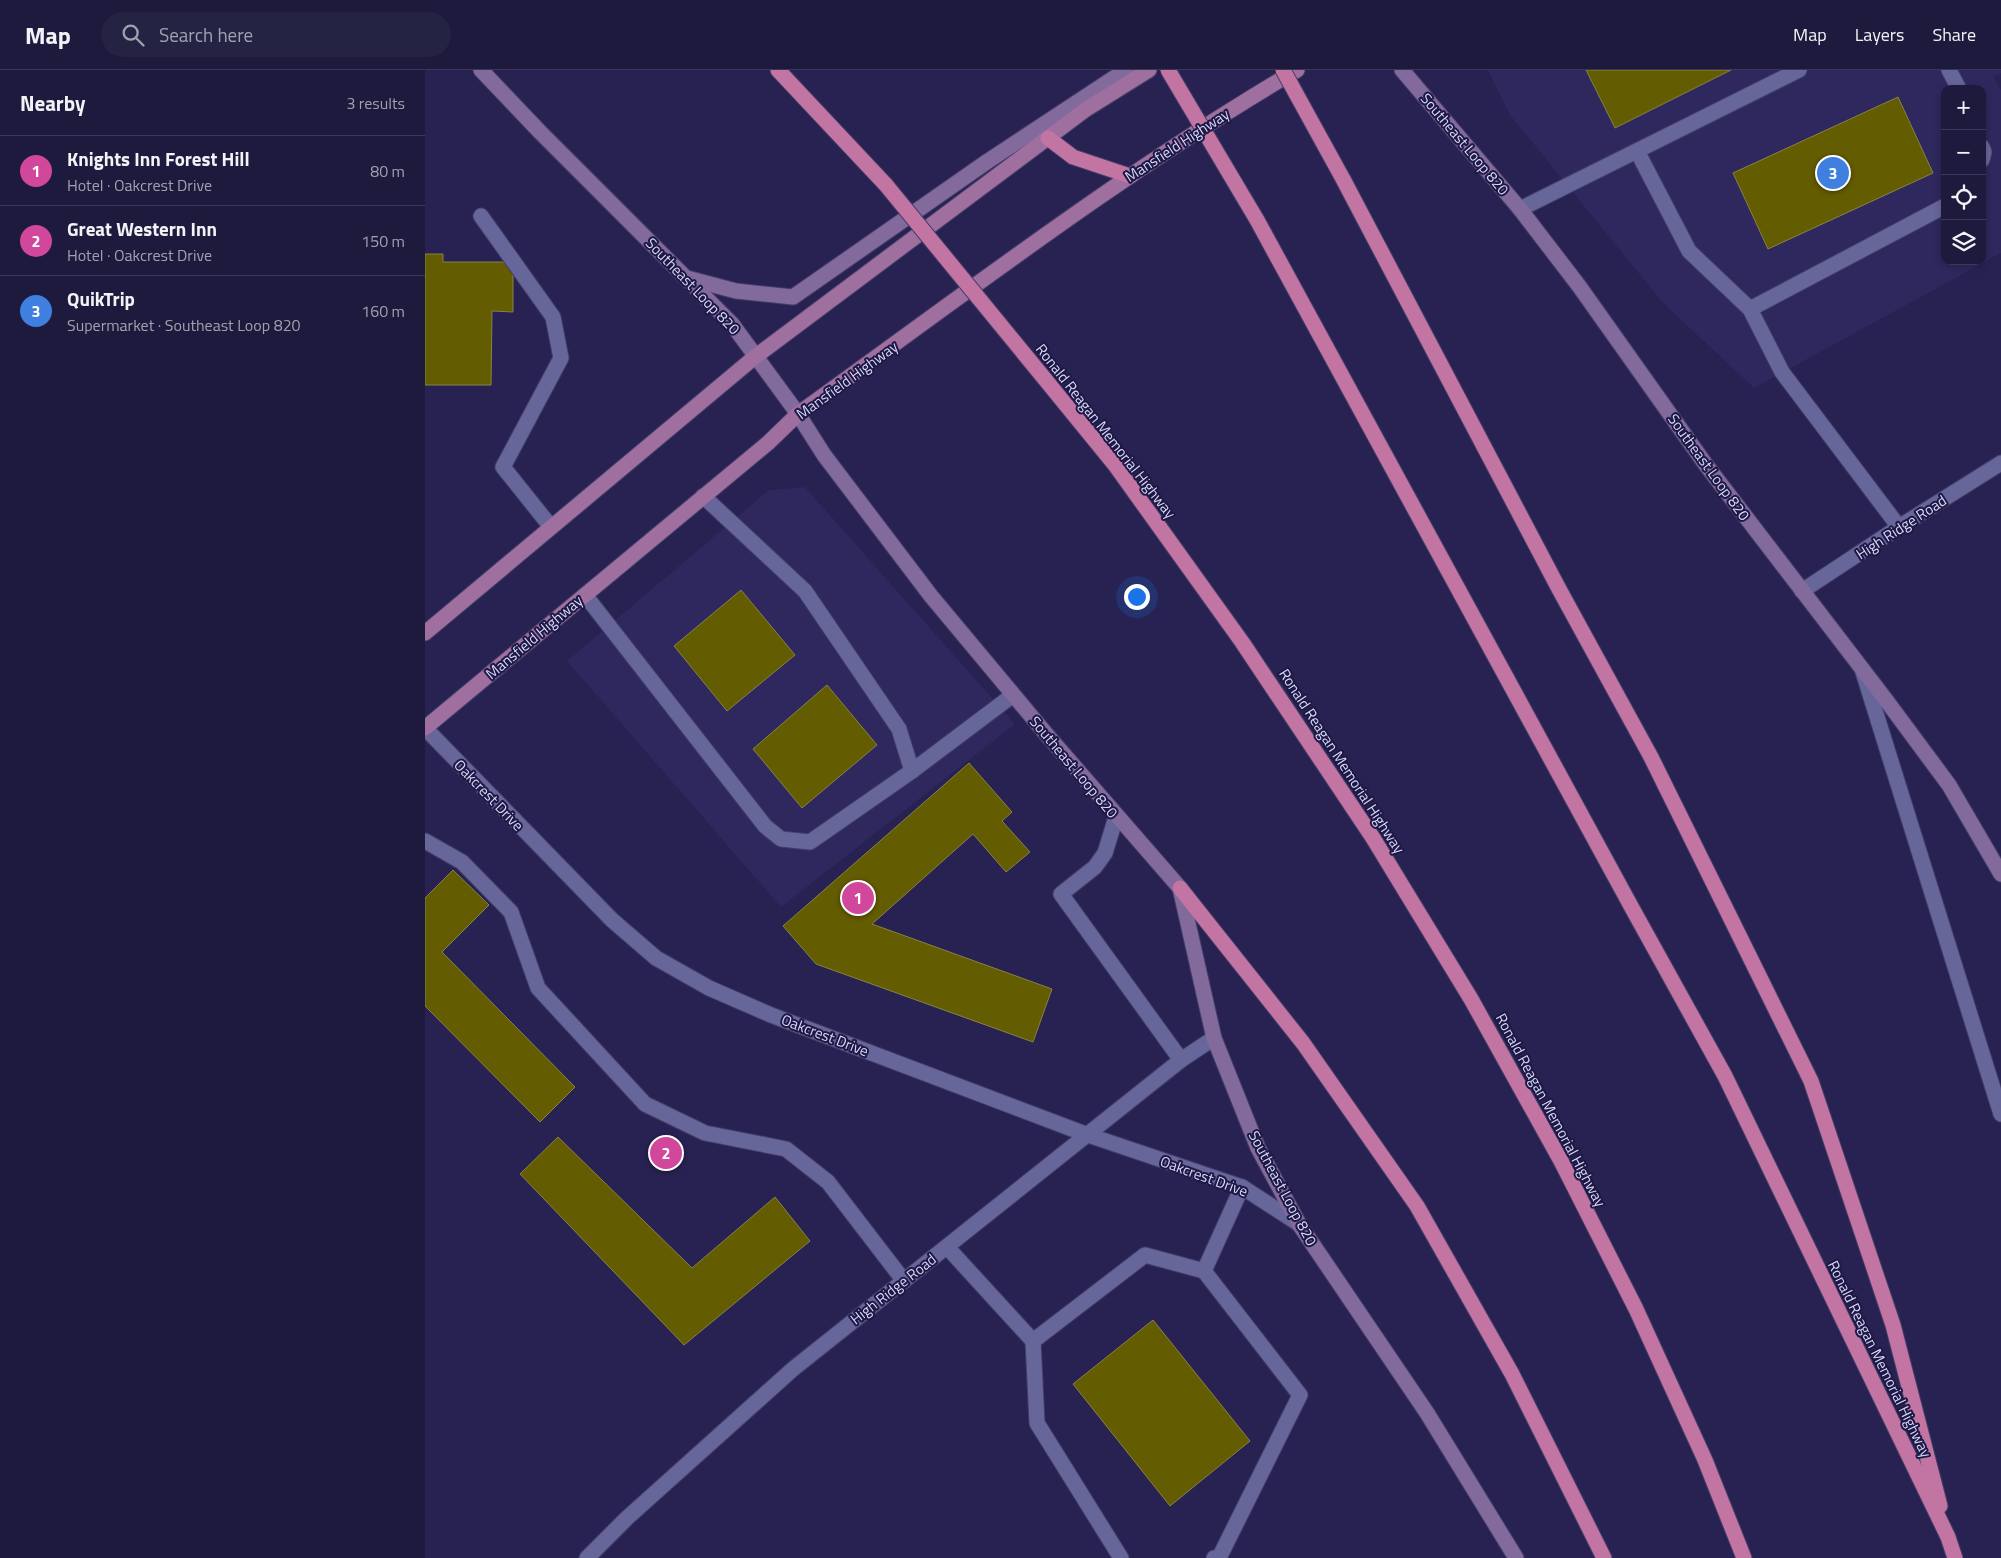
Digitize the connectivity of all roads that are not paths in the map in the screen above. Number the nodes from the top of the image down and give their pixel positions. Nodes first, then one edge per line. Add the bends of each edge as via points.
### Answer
1 (481, 70) edge
2 (778, 70) edge
3 (1126, 70) edge
4 (1149, 70) edge
5 (1168, 70) edge
6 (1283, 70) edge
7 (1297, 70) edge
8 (1402, 70) edge
9 (1799, 70) edge
10 (1949, 70) edge
11 (1957, 85) edge
12 (1049, 138) junction
13 (1637, 151) junction
14 (1130, 176) junction
15 (1941, 208) edge
16 (1520, 209) junction
17 (481, 216) dead end
18 (686, 277) junction
19 (1750, 310) junction
20 (756, 356) junction
21 (798, 414) junction
22 (2001, 464) edge
23 (703, 496) junction
24 (551, 527) junction
25 (1899, 527) junction
26 (1802, 591) junction
27 (585, 595) junction
28 (425, 633) edge
29 (1862, 668) junction
30 (1013, 695) junction
31 (425, 728) edge
32 (912, 771) junction
33 (1117, 817) junction
34 (425, 841) edge
35 (2001, 874) edge
36 (1180, 888) junction
37 (1214, 1038) junction
38 (1181, 1060) junction
39 (2001, 1114) edge
40 (1088, 1135) junction
41 (1242, 1187) junction
42 (1299, 1224) junction
43 (947, 1247) junction
44 (1204, 1271) junction
45 (904, 1281) junction
46 (1033, 1341) junction
47 (1948, 1537) junction
48 (587, 1558) edge
49 (1121, 1558) edge
50 (1214, 1558) edge
51 (1516, 1558) edge
52 (1604, 1558) edge
53 (1744, 1558) edge
54 (1955, 1558) edge

1 - 18 main road, Southeast Loop 820
2 - 53 highway, Ronald Reagan Memorial Highway, bridge via 886,185 1115,466 1242,642 1373,838 1471,999 1561,1161 1636,1309 1705,1460
3 - 18 main road via 988,161 793,297 737,291
4 - 12 main road via 1085,110
5 - 47 highway, Ronald Reagan Memorial Highway, bridge via 1257,220 1725,1076
6 - 47 highway, bridge via 1651,757 1811,1081 1893,1325
7 - 14 main road, Mansfield Highway
8 - 16 main road, Southeast Loop 820
9 - 13 street
10 - 11 street
12 - 14 highway via 1073,157
12 - 20 main road
13 - 16 street
13 - 19 street via 1689,251
14 - 21 main road, Mansfield Highway
15 - 19 street
16 - 26 main road, Southeast Loop 820
17 - 24 street via 553,317 561,358 503,467
18 - 20 main road, Southeast Loop 820 via 732,324
19 - 25 street via 1782,372
20 - 21 main road, Southeast Loop 820
20 - 24 main road
21 - 23 main road, Mansfield Highway
21 - 30 main road, Southeast Loop 820 via 824,455 931,596
22 - 25 street, High Ridge Road
23 - 27 main road, Mansfield Highway
23 - 32 street via 805,592 899,729
24 - 28 main road
25 - 26 street, High Ridge Road
26 - 29 main road, Southeast Loop 820
27 - 31 main road, Mansfield Highway
27 - 32 street via 765,826 781,839 810,842
29 - 35 main road, Southeast Loop 820 via 1949,785
29 - 39 street
30 - 32 street
30 - 33 main road, Southeast Loop 820
31 - 40 street, Oakcrest Drive via 612,920 656,958 709,988 771,1015
33 - 36 main road, Southeast Loop 820
33 - 38 street via 1105,853 1095,867 1061,894
34 - 45 street via 462,862 511,912 538,988 645,1104 705,1133 786,1150 828,1182
36 - 37 main road, Southeast Loop 820
36 - 52 highway via 1303,1043 1417,1206 1512,1374
37 - 38 street, High Ridge Road
37 - 42 main road, Southeast Loop 820 via 1258,1148
38 - 40 street, High Ridge Road
40 - 41 street, Oakcrest Drive
40 - 43 street, High Ridge Road
41 - 42 street, Oakcrest Drive
41 - 44 street
42 - 51 main road, Southeast Loop 820 via 1427,1413
43 - 45 street, High Ridge Road
43 - 46 street
44 - 46 street via 1145,1255
44 - 50 street via 1300,1395 1219,1558
45 - 48 street, High Ridge Road via 793,1369
46 - 49 street via 1037,1423
47 - 54 highway, Ronald Reagan Memorial Highway

